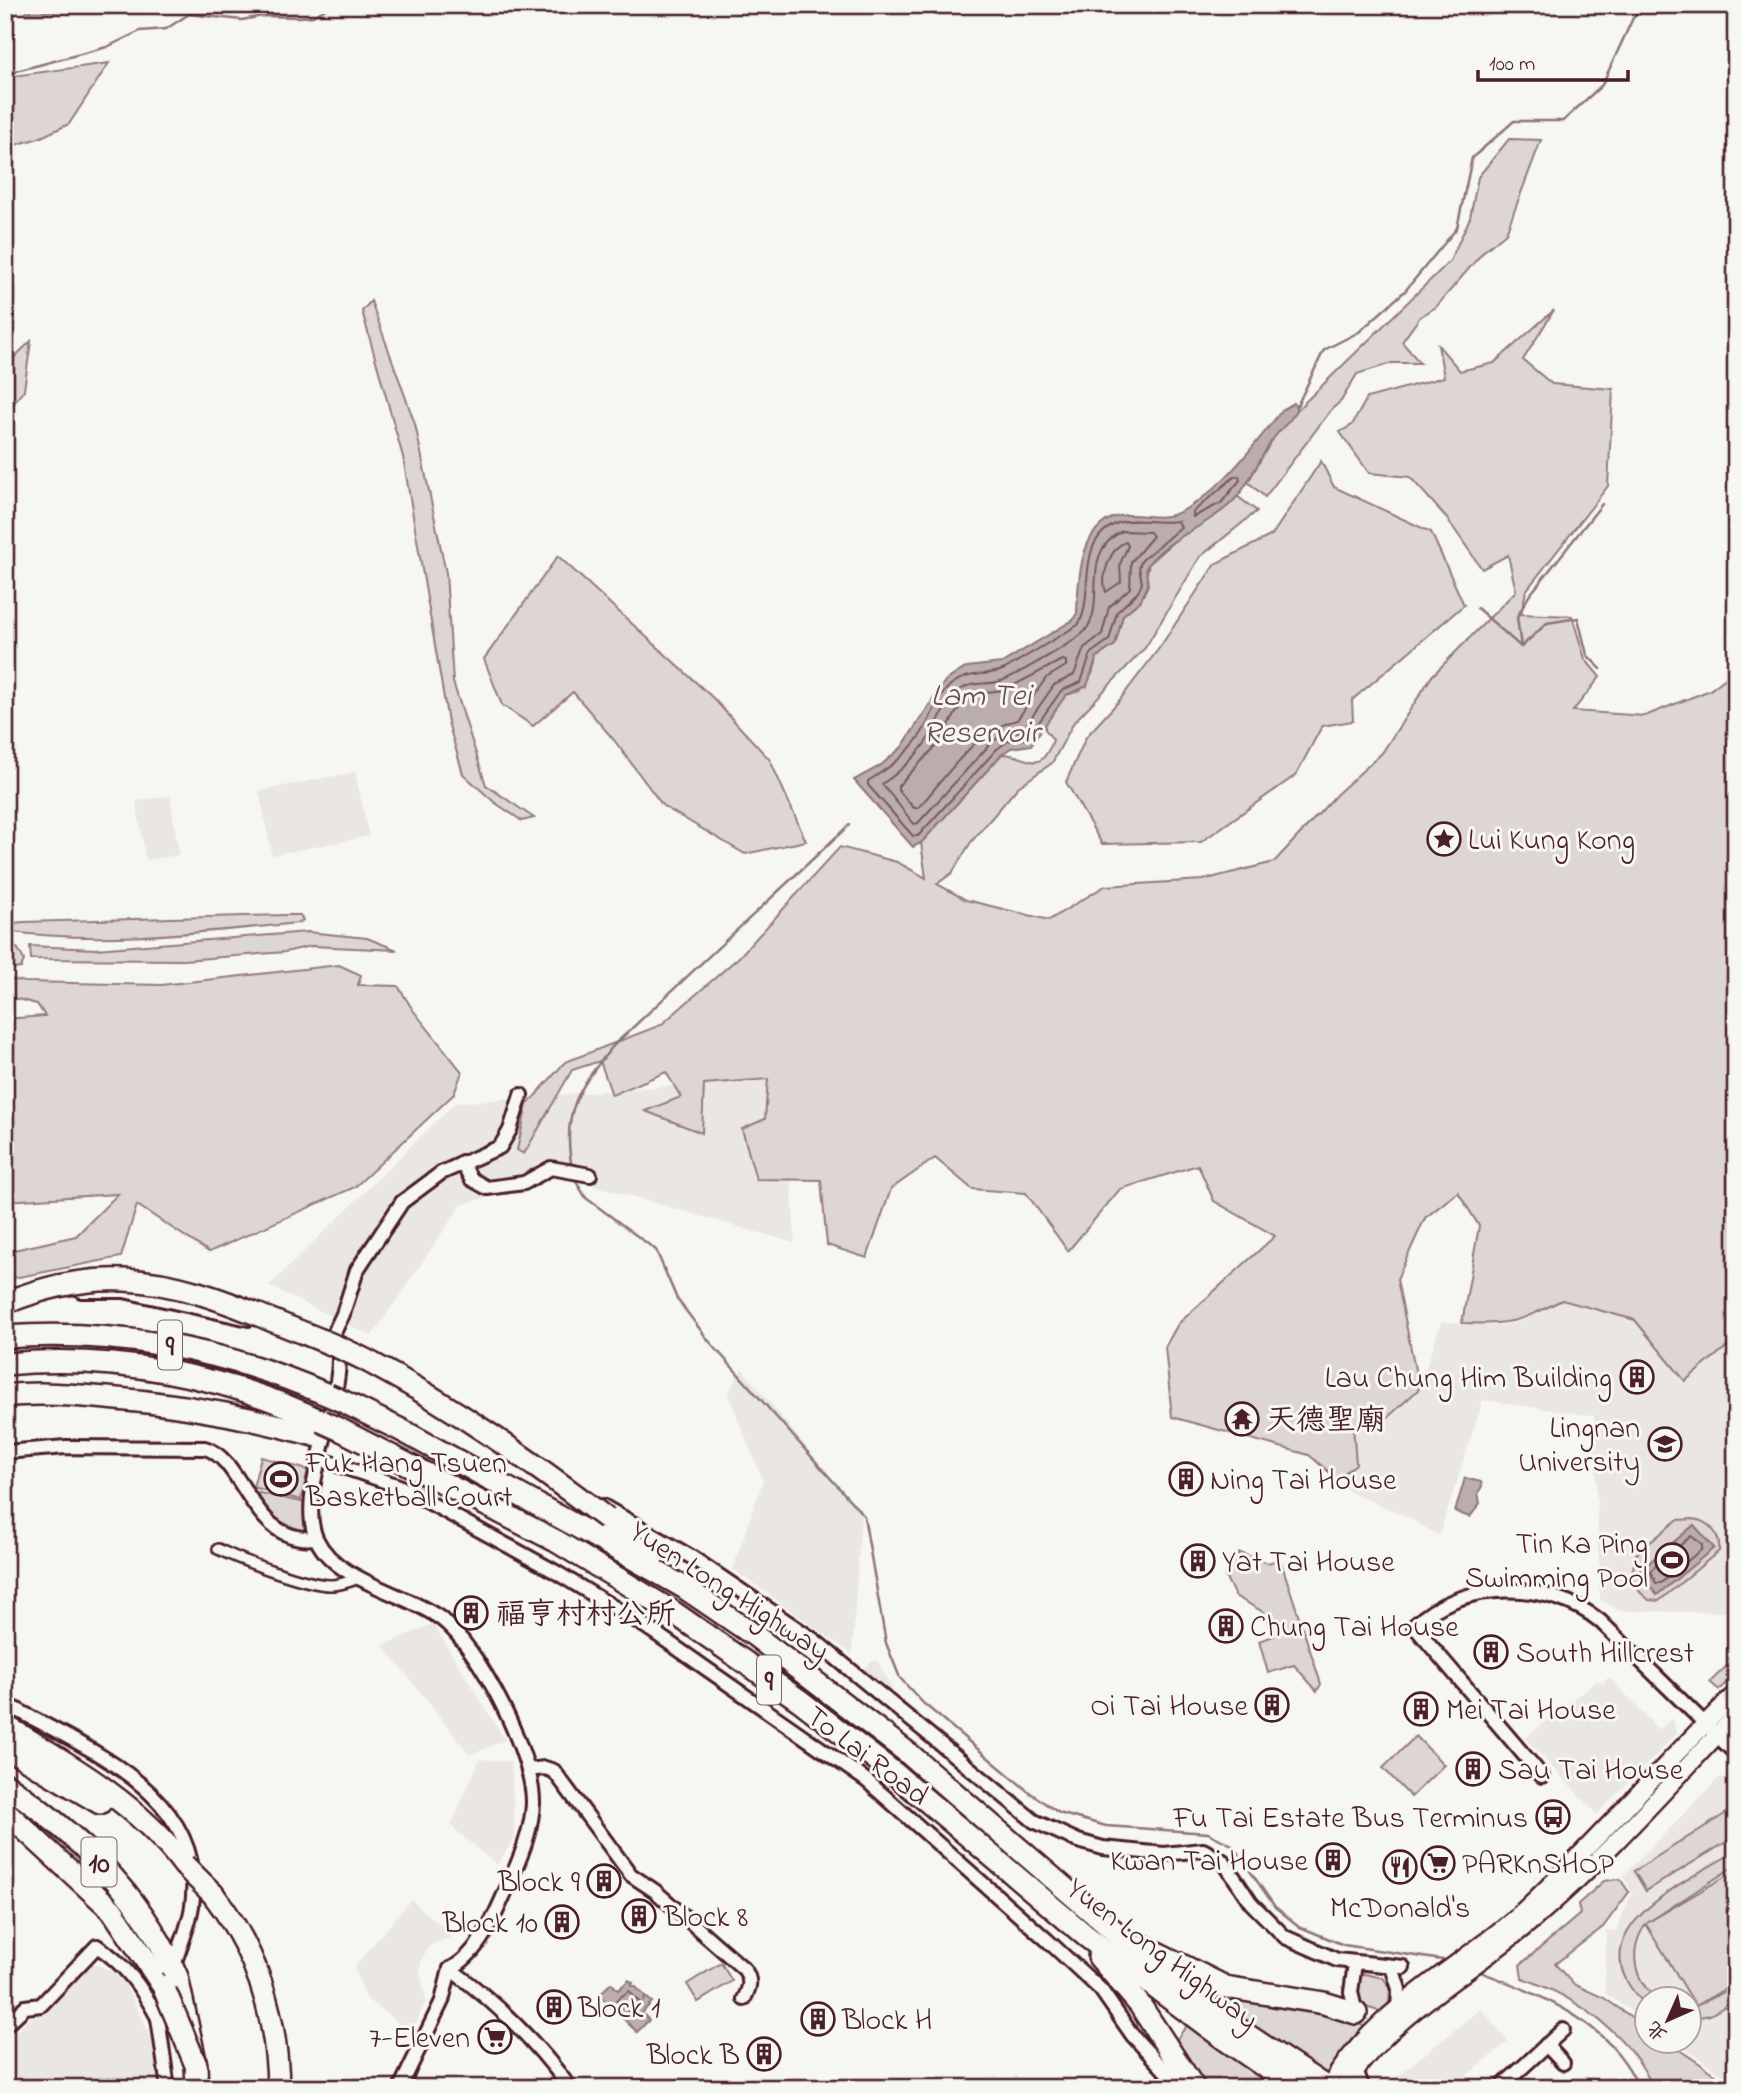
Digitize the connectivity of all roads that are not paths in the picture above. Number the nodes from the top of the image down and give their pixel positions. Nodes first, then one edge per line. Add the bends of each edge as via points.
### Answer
1 (522, 1095) dead end
2 (462, 1162) junction
3 (590, 1175) dead end
4 (5, 1296) edge
5 (5, 1303) edge
6 (333, 1335) junction
7 (5, 1338) edge
8 (5, 1364) edge
9 (5, 1396) edge
10 (329, 1432) junction
11 (5, 1452) edge
12 (320, 1460) junction
13 (564, 1486) dead end
14 (315, 1538) junction
15 (218, 1549) dead end
16 (359, 1578) junction
17 (685, 1588) junction
18 (1736, 1693) edge
19 (5, 1703) edge
20 (1736, 1715) edge
21 (5, 1726) edge
22 (1711, 1730) junction
23 (5, 1748) edge
24 (1736, 1754) edge
25 (528, 1770) junction
26 (1542, 1776) dead end
27 (5, 1784) edge
28 (5, 1811) edge
29 (184, 1865) junction
30 (1065, 1919) junction
31 (1125, 1937) junction
32 (1355, 1963) junction
33 (450, 1969) junction
34 (1446, 1981) junction
35 (744, 1999) dead end
36 (1398, 2010) junction
37 (1356, 2012) junction
38 (158, 2018) junction
39 (5, 2026) edge
40 (1563, 2029) dead end
41 (1230, 2033) junction
42 (1382, 2033) junction
43 (1546, 2045) junction
44 (1563, 2063) dead end
45 (196, 2065) junction
46 (1356, 2070) junction
47 (168, 2088) edge
48 (197, 2088) edge
49 (278, 2088) edge
50 (400, 2088) edge
51 (570, 2088) edge
52 (1181, 2088) edge
53 (1194, 2088) edge
54 (1296, 2088) edge
55 (1328, 2088) edge
56 (1343, 2088) edge
57 (1363, 2088) edge
58 (1500, 2088) edge

1 - 2 street via 500,1147
2 - 3 street via 471,1179 487,1188 524,1183 551,1168
2 - 6 street via 402,1202 357,1270
4 - 6 street via 58,1290 124,1291
5 - 17 highway, bridge via 55,1286 112,1280 172,1286 332,1344 484,1430 607,1519
6 - 12 street via 340,1372
7 - 17 highway, Yuen Long Highway / 9 via 68,1335 165,1344 237,1362 336,1399 401,1430
8 - 10 highway, 9 via 70,1363 162,1371 243,1390
9 - 10 highway via 46,1394 160,1402
10 - 30 highway, Yuen Long Highway / 9 via 393,1457 556,1541 673,1612 894,1773
11 - 14 street via 66,1447 205,1448 223,1458 247,1497 271,1522 293,1536
12 - 14 street via 311,1512
12 - 52 street, To Lai Road via 399,1486 554,1571 648,1628 866,1780 1101,1990 1133,2036
13 - 32 street via 670,1544 786,1619 1034,1821 1103,1848 1164,1854 1194,1849 1223,1861 1251,1903 1285,1937 1321,1955
14 - 16 street via 325,1552
15 - 16 street via 315,1583 333,1585
16 - 25 street via 439,1616 456,1631 486,1672
17 - 31 highway, Yuen Long Highway / 9 via 908,1752
18 - 22 main road
19 - 38 street via 132,1776 168,1811 185,1840 192,1905
20 - 22 main road
21 - 29 highway via 137,1815
22 - 24 street
22 - 26 street via 1600,1621 1563,1597 1493,1592 1432,1611 1414,1626
22 - 34 main road via 1590,1866
23 - 29 highway, 10 via 123,1818
25 - 33 street via 533,1801 521,1856 474,1948
25 - 35 street via 554,1770 632,1875 744,1969 750,1986
27 - 45 highway, 10, bridge via 92,1855 147,1919 177,1977
28 - 45 highway, bridge via 122,1922 163,1986
29 - 49 highway, 10, bridge via 223,1908 257,1967 273,2028
30 - 41 highway, Yuen Long Highway / 9
30 - 53 highway via 1140,2005
31 - 37 highway, 9 via 1225,1987
31 - 41 highway, Yuen Long Highway / 9
32 - 36 street via 1398,1967
32 - 37 street via 1350,1992
33 - 50 street via 442,2001
33 - 51 street via 483,1992 524,2032
34 - 36 main road
34 - 42 main road
36 - 42 main road
37 - 42 main road
38 - 39 street via 141,1987 97,1946 41,2005 25,2007
38 - 47 street
40 - 43 street
41 - 54 highway, Yuen Long Highway / 9
41 - 55 highway, Yuen Long Highway / 9
42 - 46 main road
42 - 55 main road via 1346,2062
43 - 44 street
43 - 58 street
45 - 48 highway, 10
46 - 56 main road
46 - 57 street

